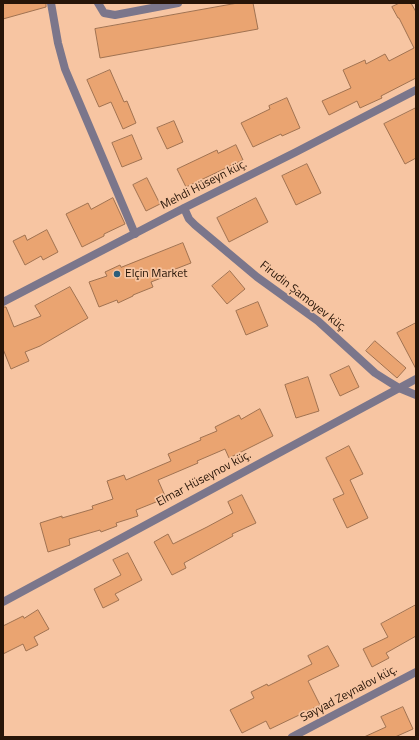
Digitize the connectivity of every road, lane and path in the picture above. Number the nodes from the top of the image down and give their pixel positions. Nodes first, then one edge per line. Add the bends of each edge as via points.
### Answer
1 (51, 3) edge
2 (98, 3) edge
3 (178, 3) edge
4 (416, 90) edge
5 (184, 208) junction
6 (135, 234) junction
7 (3, 302) edge
8 (416, 379) edge
9 (399, 388) junction
10 (416, 395) edge
11 (3, 602) edge
12 (416, 672) edge
13 (292, 737) edge

1 - 6 street via 65,69
2 - 3 street via 104,13 115,15
4 - 5 street, Mehdi Hüseyn küç.
5 - 6 street, Mehdi Hüseyn küç.
5 - 9 street, Firudin Şamoyev küç. via 195,225 239,263 318,321 375,372
6 - 7 street, Mehdi Hüseyn küç.
8 - 9 street, Elmar Hüseynov küç.
9 - 10 street, Firudin Şamoyev küç.
9 - 11 street, Elmar Hüseynov küç.
12 - 13 street, Səyyad Zeynalov küç.

